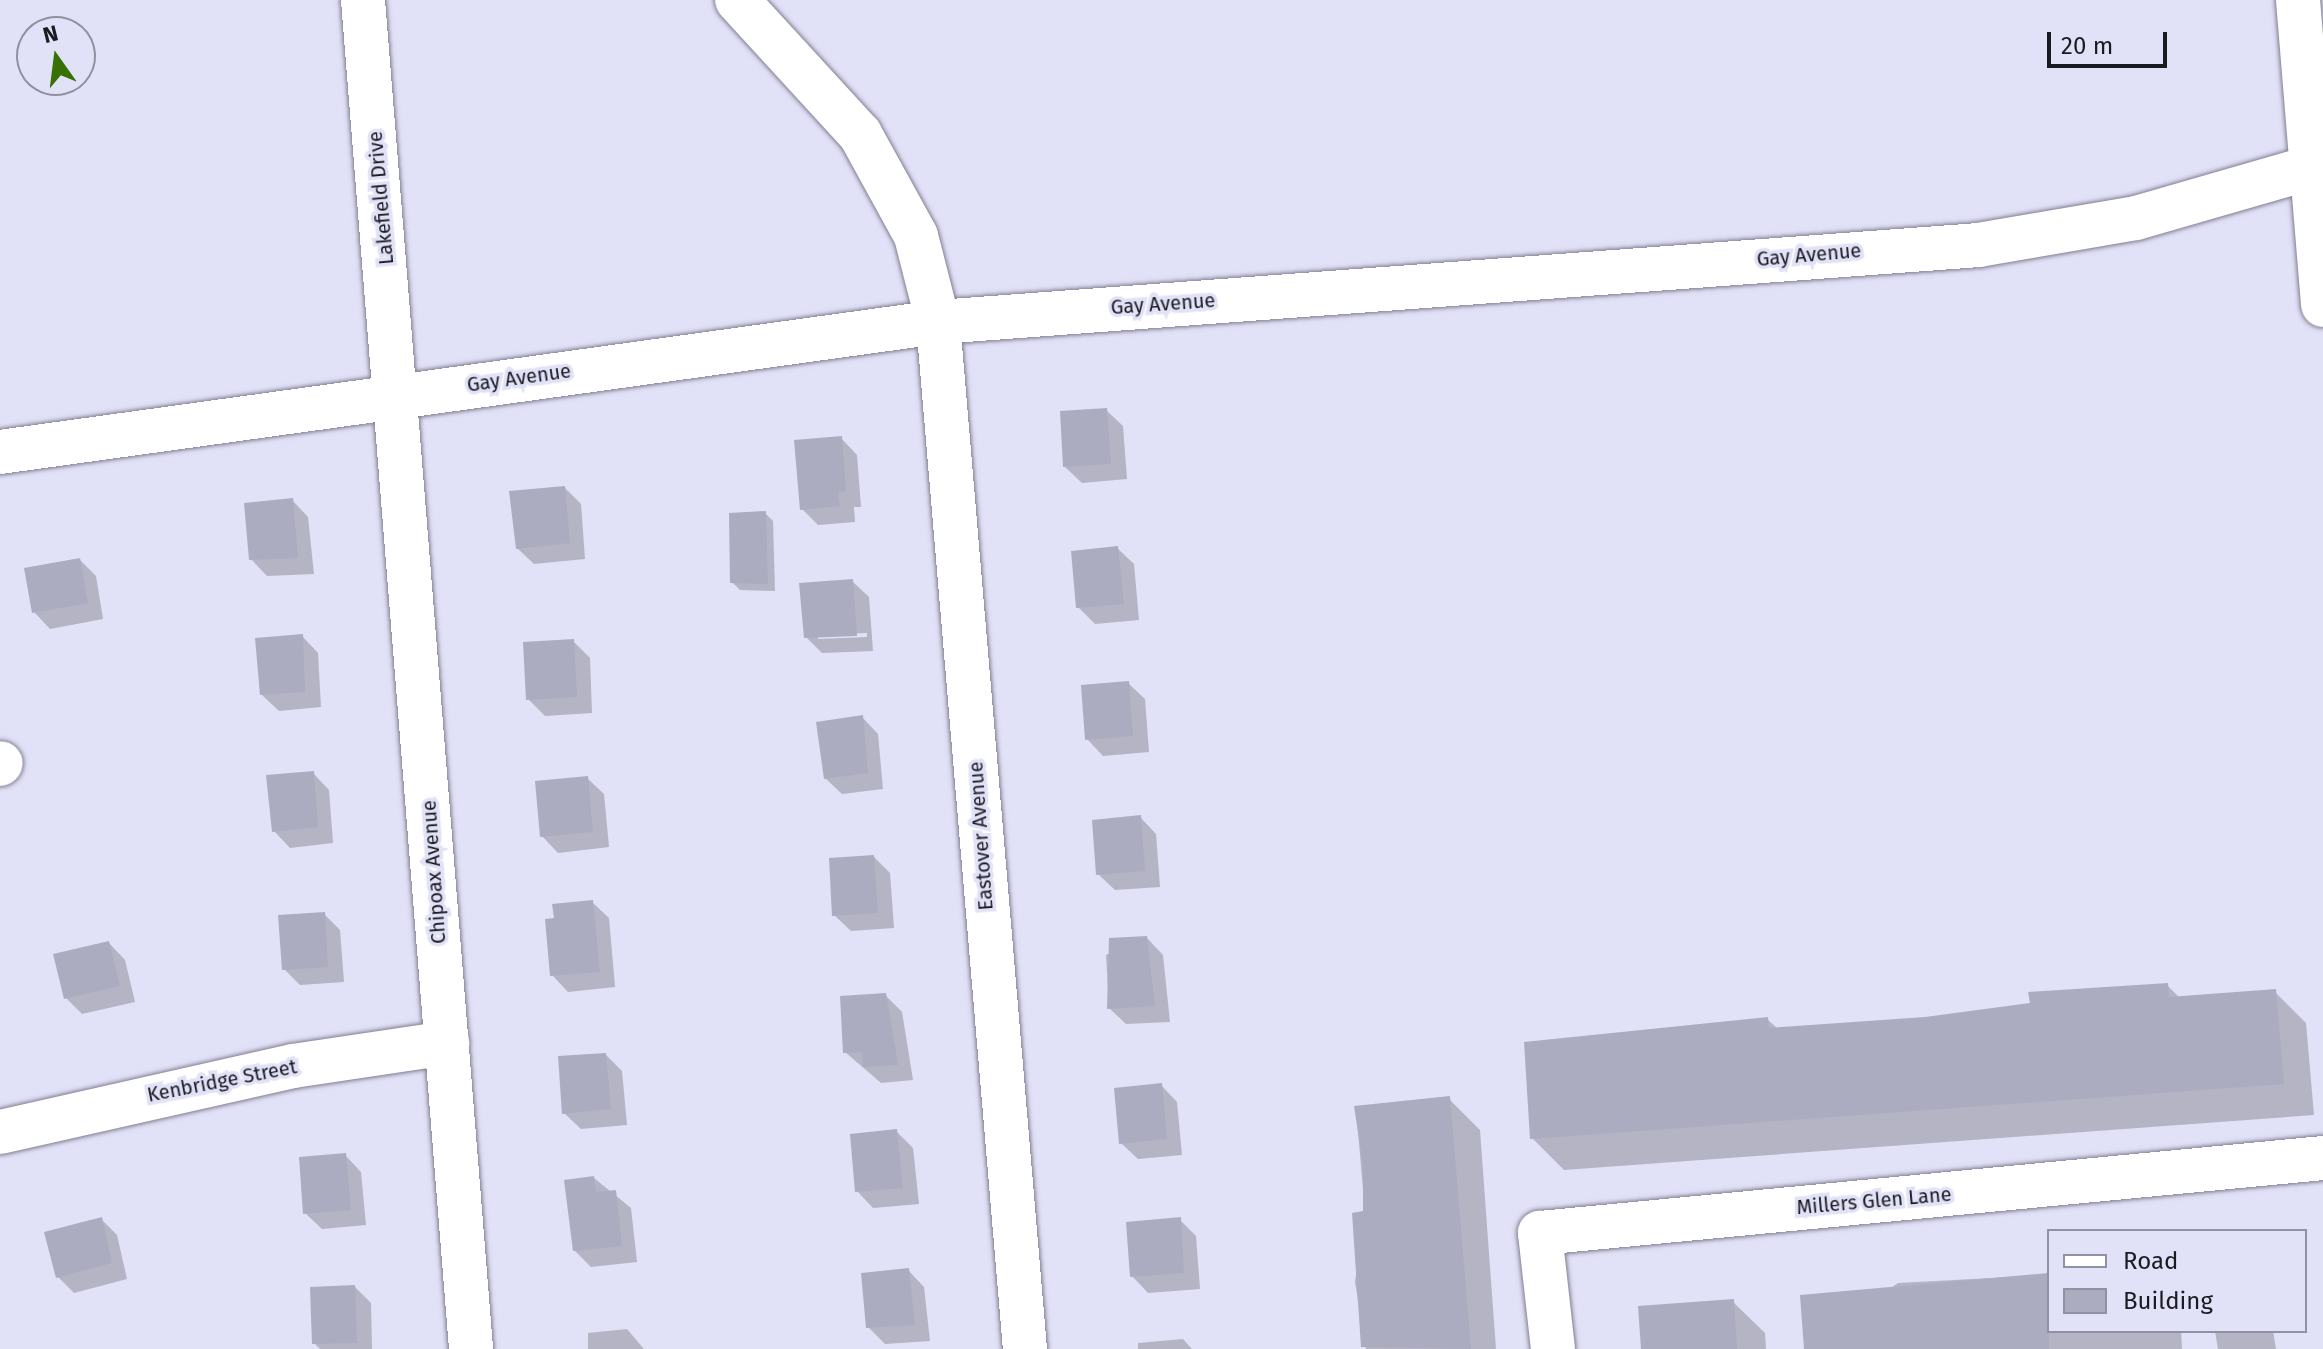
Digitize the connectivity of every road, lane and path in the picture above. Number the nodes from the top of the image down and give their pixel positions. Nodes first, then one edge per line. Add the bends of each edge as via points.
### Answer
1 (363, 0) edge
2 (737, 0) edge
3 (2298, 0) edge
4 (2320, 165) edge
5 (2323, 305) edge
6 (938, 322) junction
7 (399, 396) junction
8 (0, 452) edge
9 (447, 1043) junction
10 (0, 1132) edge
11 (2323, 1158) edge
12 (471, 1349) edge
13 (1025, 1349) edge
14 (1553, 1349) edge

1 - 7 street, Lakefield Drive
2 - 6 street, Eastover Avenue via 860,134 916,236
3 - 4 street
4 - 5 street
4 - 6 street, Gay Avenue via 2136,218 1978,245
6 - 7 street, Gay Avenue
6 - 13 street, Eastover Avenue
7 - 8 street, Gay Avenue
7 - 9 street, Chipoax Avenue
9 - 10 street, Kenbridge Street via 263,1072
9 - 12 street, Chipoax Avenue
11 - 14 street, Millers Glen Lane via 1540,1233

